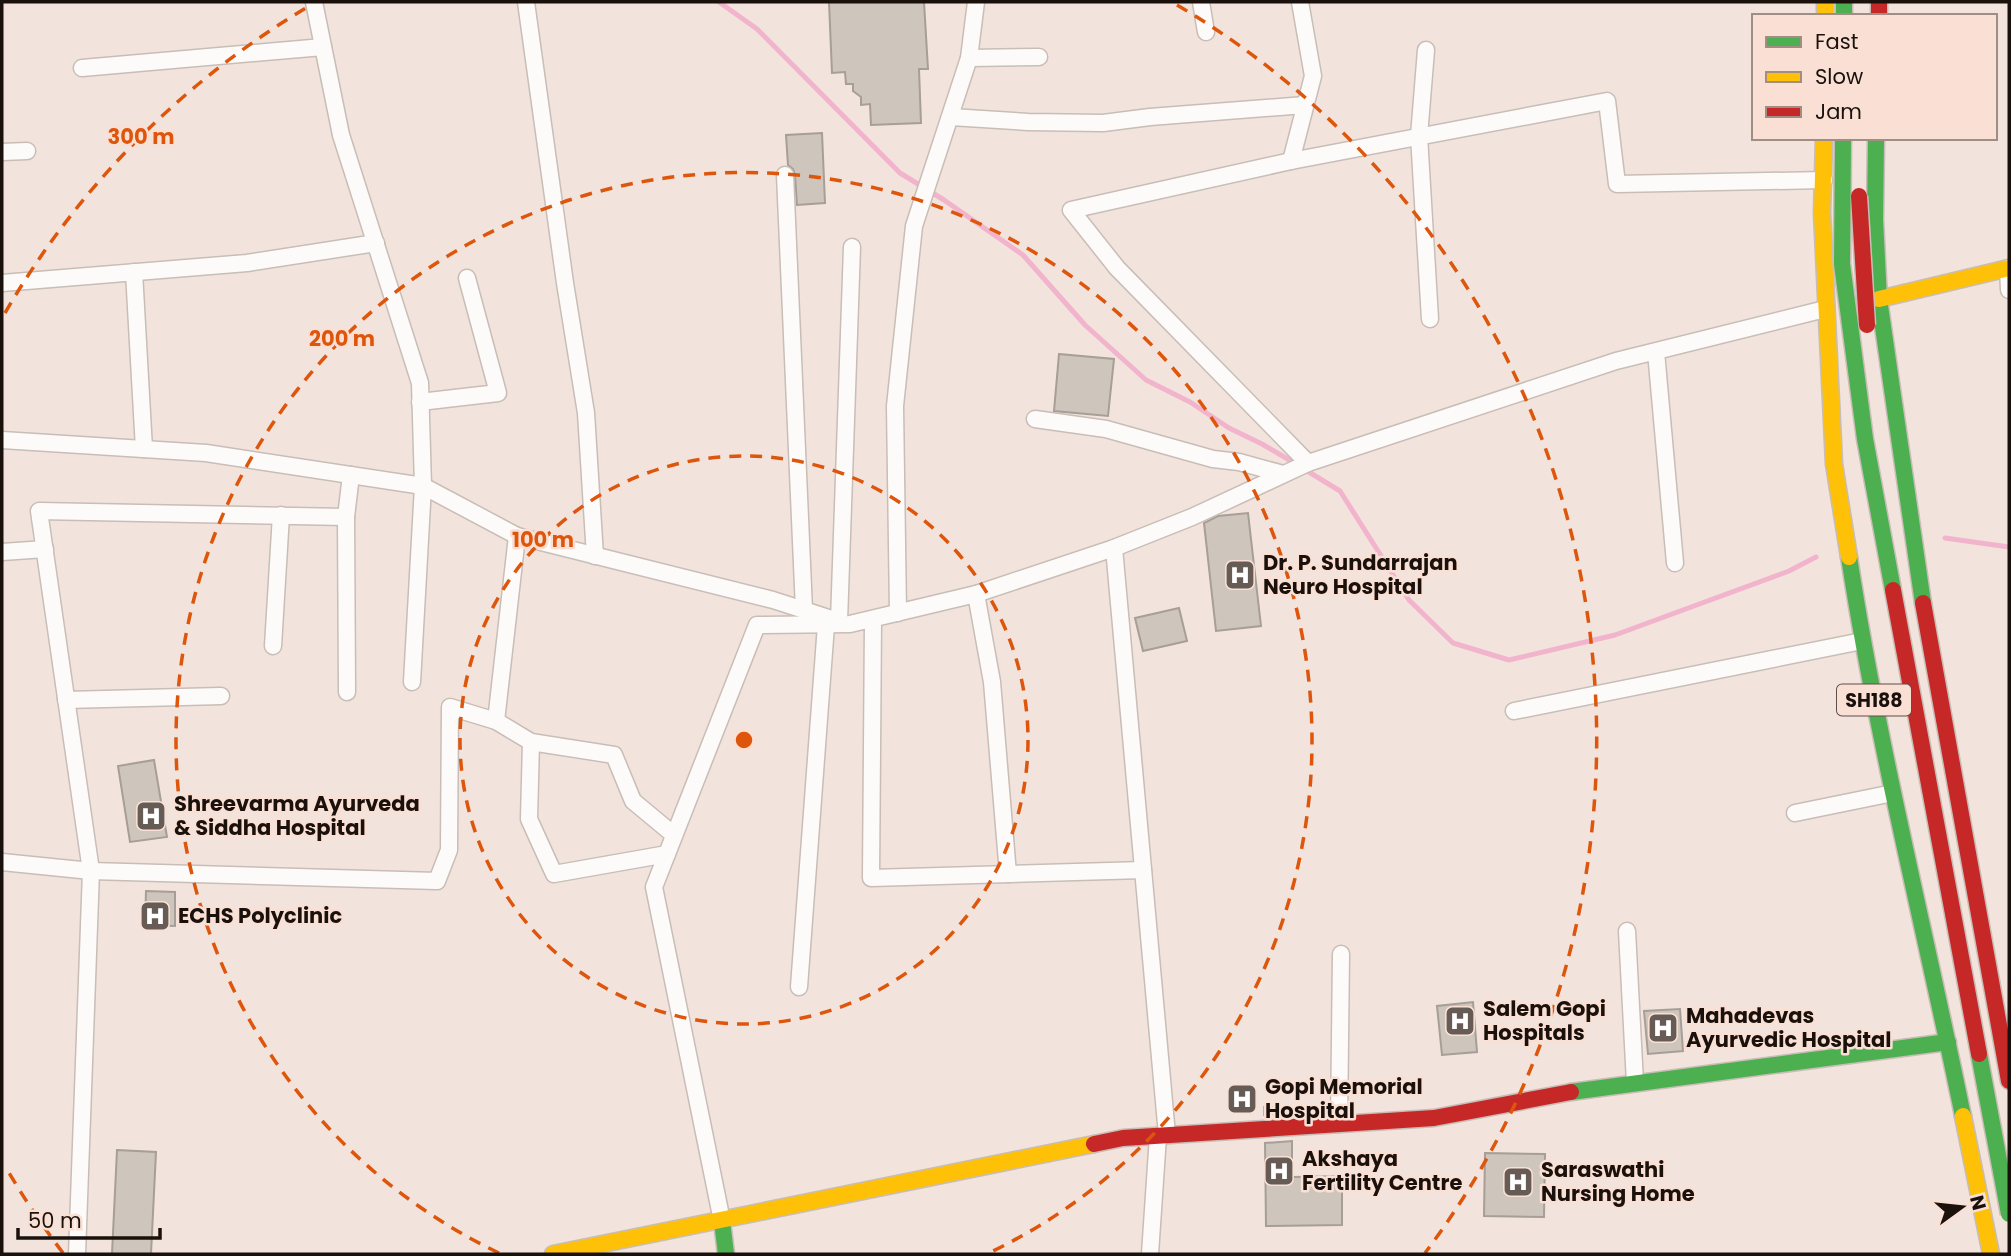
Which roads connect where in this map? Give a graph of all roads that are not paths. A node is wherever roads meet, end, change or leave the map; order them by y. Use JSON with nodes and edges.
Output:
{"nodes":[{"id":1,"x":314,"y":2,"type":"edge"},
{"id":2,"x":526,"y":2,"type":"edge"},
{"id":3,"x":976,"y":2,"type":"edge"},
{"id":4,"x":1201,"y":2,"type":"edge"},
{"id":5,"x":1300,"y":2,"type":"edge"},
{"id":6,"x":1206,"y":32,"type":"dead end"},
{"id":7,"x":323,"y":47,"type":"junction"},
{"id":8,"x":1426,"y":50,"type":"dead end"},
{"id":9,"x":1039,"y":57,"type":"dead end"},
{"id":10,"x":969,"y":58,"type":"junction"},
{"id":11,"x":82,"y":68,"type":"dead end"},
{"id":12,"x":1306,"y":105,"type":"junction"},
{"id":13,"x":951,"y":117,"type":"junction"},
{"id":14,"x":1419,"y":136,"type":"junction"},
{"id":15,"x":1824,"y":140,"type":"edge"},
{"id":16,"x":1843,"y":140,"type":"edge"},
{"id":17,"x":1859,"y":140,"type":"edge"},
{"id":18,"x":1876,"y":140,"type":"edge"},
{"id":19,"x":27,"y":151,"type":"dead end"},
{"id":20,"x":2,"y":152,"type":"edge"},
{"id":21,"x":1291,"y":161,"type":"junction"},
{"id":22,"x":785,"y":175,"type":"dead end"},
{"id":23,"x":1824,"y":180,"type":"junction"},
{"id":24,"x":376,"y":243,"type":"junction"},
{"id":25,"x":852,"y":247,"type":"dead end"},
{"id":26,"x":2008,"y":268,"type":"edge"},
{"id":27,"x":134,"y":272,"type":"junction"},
{"id":28,"x":467,"y":278,"type":"dead end"},
{"id":29,"x":2,"y":283,"type":"edge"},
{"id":30,"x":2009,"y":290,"type":"edge"},
{"id":31,"x":1879,"y":299,"type":"junction"},
{"id":32,"x":1825,"y":309,"type":"junction"},
{"id":33,"x":1430,"y":319,"type":"dead end"},
{"id":34,"x":1869,"y":344,"type":"dead end"},
{"id":35,"x":1656,"y":352,"type":"junction"},
{"id":36,"x":1874,"y":383,"type":"dead end"},
{"id":37,"x":420,"y":401,"type":"junction"},
{"id":38,"x":1035,"y":419,"type":"dead end"},
{"id":39,"x":2,"y":440,"type":"edge"},
{"id":40,"x":144,"y":449,"type":"junction"},
{"id":41,"x":1297,"y":468,"type":"junction"},
{"id":42,"x":351,"y":475,"type":"junction"},
{"id":43,"x":423,"y":486,"type":"junction"},
{"id":44,"x":281,"y":515,"type":"junction"},
{"id":45,"x":346,"y":517,"type":"junction"},
{"id":46,"x":517,"y":536,"type":"junction"},
{"id":47,"x":1115,"y":548,"type":"junction"},
{"id":48,"x":44,"y":549,"type":"junction"},
{"id":49,"x":2,"y":552,"type":"edge"},
{"id":50,"x":595,"y":556,"type":"junction"},
{"id":51,"x":1675,"y":563,"type":"dead end"},
{"id":52,"x":976,"y":594,"type":"junction"},
{"id":53,"x":804,"y":610,"type":"junction"},
{"id":54,"x":898,"y":613,"type":"junction"},
{"id":55,"x":873,"y":619,"type":"junction"},
{"id":56,"x":838,"y":623,"type":"junction"},
{"id":57,"x":1862,"y":640,"type":"junction"},
{"id":58,"x":273,"y":646,"type":"dead end"},
{"id":59,"x":412,"y":682,"type":"dead end"},
{"id":60,"x":347,"y":692,"type":"dead end"},
{"id":61,"x":221,"y":696,"type":"dead end"},
{"id":62,"x":66,"y":700,"type":"junction"},
{"id":63,"x":1514,"y":711,"type":"dead end"},
{"id":64,"x":496,"y":721,"type":"junction"},
{"id":65,"x":531,"y":742,"type":"junction"},
{"id":66,"x":1893,"y":793,"type":"junction"},
{"id":67,"x":1795,"y":813,"type":"dead end"},
{"id":68,"x":674,"y":835,"type":"junction"},
{"id":69,"x":667,"y":854,"type":"junction"},
{"id":70,"x":2,"y":862,"type":"edge"},
{"id":71,"x":1143,"y":870,"type":"junction"},
{"id":72,"x":91,"y":871,"type":"junction"},
{"id":73,"x":1008,"y":874,"type":"junction"},
{"id":74,"x":1627,"y":931,"type":"dead end"},
{"id":75,"x":1341,"y":954,"type":"dead end"},
{"id":76,"x":799,"y":987,"type":"dead end"},
{"id":77,"x":2004,"y":1029,"type":"edge"},
{"id":78,"x":1948,"y":1042,"type":"junction"},
{"id":79,"x":2009,"y":1081,"type":"edge"},
{"id":80,"x":1635,"y":1083,"type":"junction"},
{"id":81,"x":1339,"y":1124,"type":"junction"},
{"id":82,"x":1162,"y":1136,"type":"junction"},
{"id":83,"x":2009,"y":1136,"type":"edge"},
{"id":84,"x":2009,"y":1214,"type":"edge"},
{"id":85,"x":722,"y":1221,"type":"junction"},
{"id":86,"x":78,"y":1254,"type":"edge"},
{"id":87,"x":554,"y":1254,"type":"edge"},
{"id":88,"x":726,"y":1254,"type":"edge"},
{"id":89,"x":1150,"y":1254,"type":"edge"},
{"id":90,"x":1991,"y":1254,"type":"edge"}],
"edges":[{"from":1,"to":7,"type":"street"},
{"from":2,"to":50,"type":"street"},
{"from":3,"to":10,"type":"street"},
{"from":4,"to":6,"type":"street"},
{"from":5,"to":12,"type":"street"},
{"from":7,"to":11,"type":"street"},
{"from":7,"to":24,"type":"street"},
{"from":8,"to":14,"type":"street"},
{"from":9,"to":10,"type":"street"},
{"from":10,"to":13,"type":"street"},
{"from":12,"to":13,"type":"street"},
{"from":12,"to":21,"type":"street"},
{"from":13,"to":54,"type":"street"},
{"from":14,"to":21,"type":"street"},
{"from":14,"to":23,"type":"street"},
{"from":14,"to":33,"type":"street"},
{"from":15,"to":23,"type":"main road","number":"SH188"},
{"from":16,"to":84,"type":"main road","bridge":true},
{"from":17,"to":34,"type":"main road","bridge":true},
{"from":18,"to":31,"type":"main road","number":"SH188"},
{"from":19,"to":20,"type":"street"},
{"from":21,"to":41,"type":"street"},
{"from":22,"to":53,"type":"street"},
{"from":23,"to":32,"type":"main road","number":"SH188"},
{"from":24,"to":27,"type":"street"},
{"from":24,"to":37,"type":"street"},
{"from":25,"to":56,"type":"street"},
{"from":26,"to":30,"type":"street"},
{"from":26,"to":31,"type":"main road"},
{"from":27,"to":29,"type":"street"},
{"from":27,"to":40,"type":"street"},
{"from":28,"to":37,"type":"street"},
{"from":31,"to":32,"type":"main road"},
{"from":31,"to":77,"type":"main road","number":"SH188"},
{"from":32,"to":35,"type":"street"},
{"from":32,"to":57,"type":"main road","number":"SH188"},
{"from":35,"to":41,"type":"street"},
{"from":35,"to":51,"type":"street"},
{"from":36,"to":83,"type":"main road","number":"SH188"},
{"from":37,"to":43,"type":"street"},
{"from":38,"to":41,"type":"street"},
{"from":39,"to":40,"type":"street"},
{"from":40,"to":42,"type":"street"},
{"from":41,"to":47,"type":"street"},
{"from":42,"to":43,"type":"street"},
{"from":42,"to":45,"type":"street"},
{"from":43,"to":46,"type":"street"},
{"from":43,"to":59,"type":"street"},
{"from":44,"to":45,"type":"street"},
{"from":44,"to":48,"type":"street"},
{"from":44,"to":58,"type":"street"},
{"from":45,"to":60,"type":"street"},
{"from":46,"to":50,"type":"street"},
{"from":46,"to":64,"type":"street"},
{"from":47,"to":52,"type":"street"},
{"from":47,"to":71,"type":"street"},
{"from":48,"to":49,"type":"street"},
{"from":48,"to":62,"type":"street"},
{"from":50,"to":53,"type":"street"},
{"from":52,"to":54,"type":"street"},
{"from":52,"to":73,"type":"street"},
{"from":53,"to":56,"type":"street"},
{"from":54,"to":55,"type":"street"},
{"from":55,"to":56,"type":"street"},
{"from":55,"to":73,"type":"street"},
{"from":56,"to":68,"type":"street"},
{"from":56,"to":76,"type":"street"},
{"from":57,"to":63,"type":"street"},
{"from":57,"to":66,"type":"main road","number":"SH188"},
{"from":61,"to":62,"type":"street"},
{"from":62,"to":72,"type":"street"},
{"from":64,"to":65,"type":"street"},
{"from":64,"to":72,"type":"street"},
{"from":65,"to":68,"type":"street"},
{"from":65,"to":69,"type":"street"},
{"from":66,"to":67,"type":"street"},
{"from":66,"to":78,"type":"main road","number":"SH188"},
{"from":68,"to":69,"type":"street"},
{"from":69,"to":85,"type":"street"},
{"from":70,"to":72,"type":"street"},
{"from":71,"to":73,"type":"street"},
{"from":71,"to":82,"type":"street"},
{"from":72,"to":86,"type":"street"},
{"from":74,"to":80,"type":"street"},
{"from":75,"to":81,"type":"street"},
{"from":77,"to":78,"type":"street"},
{"from":77,"to":79,"type":"main road","number":"SH188"},
{"from":78,"to":80,"type":"main road"},
{"from":78,"to":90,"type":"main road","number":"SH188"},
{"from":80,"to":81,"type":"main road"},
{"from":81,"to":82,"type":"main road"},
{"from":82,"to":85,"type":"main road"},
{"from":82,"to":89,"type":"street"},
{"from":85,"to":87,"type":"main road"},
{"from":85,"to":88,"type":"main road"}]}
